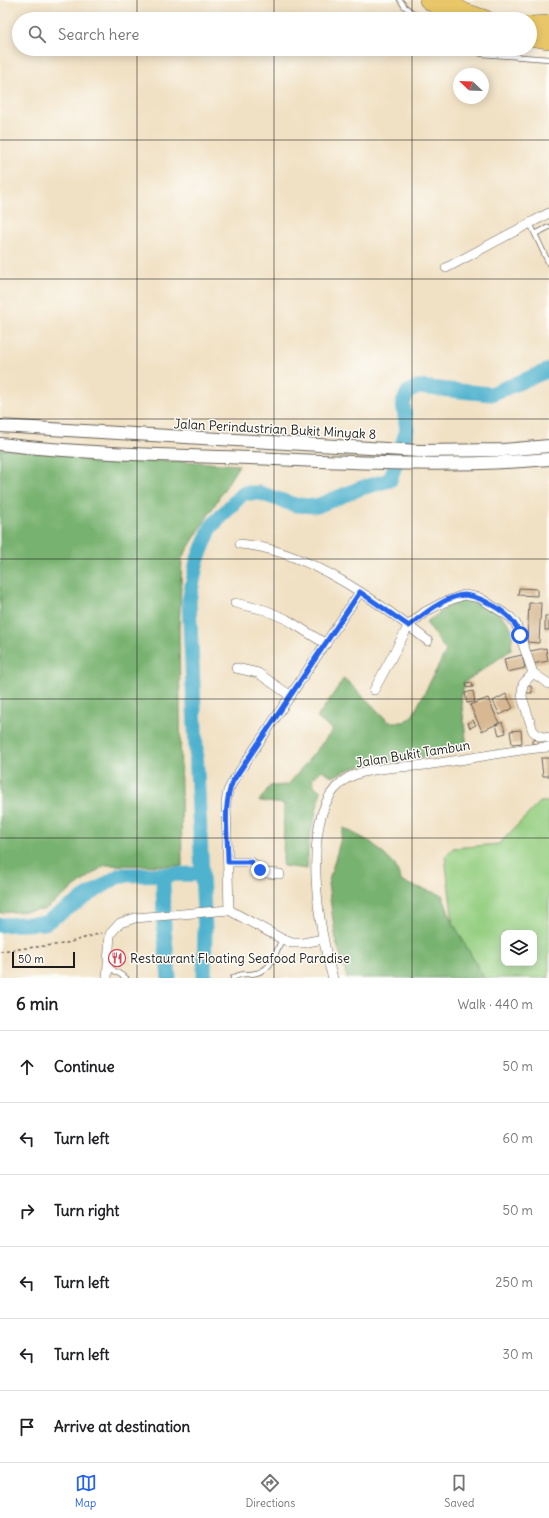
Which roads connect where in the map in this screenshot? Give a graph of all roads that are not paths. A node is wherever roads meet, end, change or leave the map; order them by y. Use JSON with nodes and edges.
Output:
{"nodes":[{"id":1,"x":400,"y":0,"type":"edge"},
{"id":2,"x":428,"y":0,"type":"edge"},
{"id":3,"x":444,"y":0,"type":"edge"},
{"id":4,"x":412,"y":12,"type":"edge"},
{"id":5,"x":444,"y":12,"type":"edge"},
{"id":6,"x":465,"y":12,"type":"edge"},
{"id":7,"x":537,"y":24,"type":"edge"},
{"id":8,"x":549,"y":24,"type":"edge"},
{"id":9,"x":537,"y":39,"type":"edge"},
{"id":10,"x":549,"y":40,"type":"edge"},
{"id":11,"x":509,"y":56,"type":"edge"},
{"id":12,"x":549,"y":59,"type":"edge"},
{"id":13,"x":549,"y":213,"type":"edge"},
{"id":14,"x":530,"y":223,"type":"junction"},
{"id":15,"x":549,"y":227,"type":"edge"},
{"id":16,"x":535,"y":234,"type":"junction"},
{"id":17,"x":549,"y":264,"type":"edge"},
{"id":18,"x":446,"y":268,"type":"dead end"},
{"id":19,"x":0,"y":426,"type":"edge"},
{"id":20,"x":79,"y":432,"type":"junction"},
{"id":21,"x":0,"y":444,"type":"edge"},
{"id":22,"x":549,"y":446,"type":"edge"},
{"id":23,"x":80,"y":452,"type":"junction"},
{"id":24,"x":549,"y":459,"type":"edge"},
{"id":25,"x":240,"y":544,"type":"dead end"},
{"id":26,"x":360,"y":592,"type":"junction"},
{"id":27,"x":235,"y":603,"type":"dead end"},
{"id":28,"x":409,"y":626,"type":"junction"},
{"id":29,"x":428,"y":640,"type":"dead end"},
{"id":30,"x":326,"y":644,"type":"junction"},
{"id":31,"x":236,"y":668,"type":"dead end"},
{"id":32,"x":533,"y":673,"type":"junction"},
{"id":33,"x":549,"y":684,"type":"edge"},
{"id":34,"x":374,"y":690,"type":"dead end"},
{"id":35,"x":291,"y":696,"type":"junction"},
{"id":36,"x":549,"y":738,"type":"edge"},
{"id":37,"x":549,"y":747,"type":"edge"},
{"id":38,"x":228,"y":862,"type":"junction"},
{"id":39,"x":280,"y":874,"type":"dead end"},
{"id":40,"x":229,"y":910,"type":"junction"},
{"id":41,"x":282,"y":939,"type":"junction"},
{"id":42,"x":323,"y":939,"type":"junction"},
{"id":43,"x":107,"y":966,"type":"junction"},
{"id":44,"x":107,"y":978,"type":"edge"},
{"id":45,"x":126,"y":978,"type":"edge"},
{"id":46,"x":233,"y":978,"type":"edge"},
{"id":47,"x":333,"y":978,"type":"edge"}],
"edges":[{"from":1,"to":4,"type":"lane"},
{"from":2,"to":5,"type":"highway"},
{"from":3,"to":6,"type":"highway"},
{"from":7,"to":8,"type":"highway"},
{"from":9,"to":10,"type":"highway"},
{"from":11,"to":12,"type":"lane"},
{"from":13,"to":14,"type":"street"},
{"from":14,"to":16,"type":"lane"},
{"from":14,"to":18,"type":"street"},
{"from":15,"to":16,"type":"lane"},
{"from":16,"to":17,"type":"lane"},
{"from":19,"to":20,"type":"street","name":"Jalan Perindustrian Bukit Minyak 8"},
{"from":20,"to":22,"type":"street","name":"Jalan Perindustrian Bukit Minyak 8"},
{"from":20,"to":23,"type":"street"},
{"from":21,"to":23,"type":"street"},
{"from":23,"to":24,"type":"street"},
{"from":25,"to":26,"type":"street"},
{"from":26,"to":28,"type":"street"},
{"from":26,"to":30,"type":"street"},
{"from":27,"to":30,"type":"street"},
{"from":28,"to":29,"type":"street"},
{"from":28,"to":32,"type":"street"},
{"from":28,"to":34,"type":"street"},
{"from":30,"to":35,"type":"street"},
{"from":31,"to":35,"type":"street"},
{"from":32,"to":33,"type":"street"},
{"from":32,"to":36,"type":"street"},
{"from":35,"to":38,"type":"street"},
{"from":37,"to":42,"type":"street","name":"Jalan Bukit Tambun"},
{"from":38,"to":39,"type":"street"},
{"from":38,"to":40,"type":"street"},
{"from":40,"to":41,"type":"street"},
{"from":40,"to":43,"type":"street"},
{"from":41,"to":42,"type":"street"},
{"from":41,"to":46,"type":"lane"},
{"from":42,"to":47,"type":"street","name":"Jalan Bukit Tambun"},
{"from":43,"to":44,"type":"street"},
{"from":43,"to":45,"type":"lane"}]}
